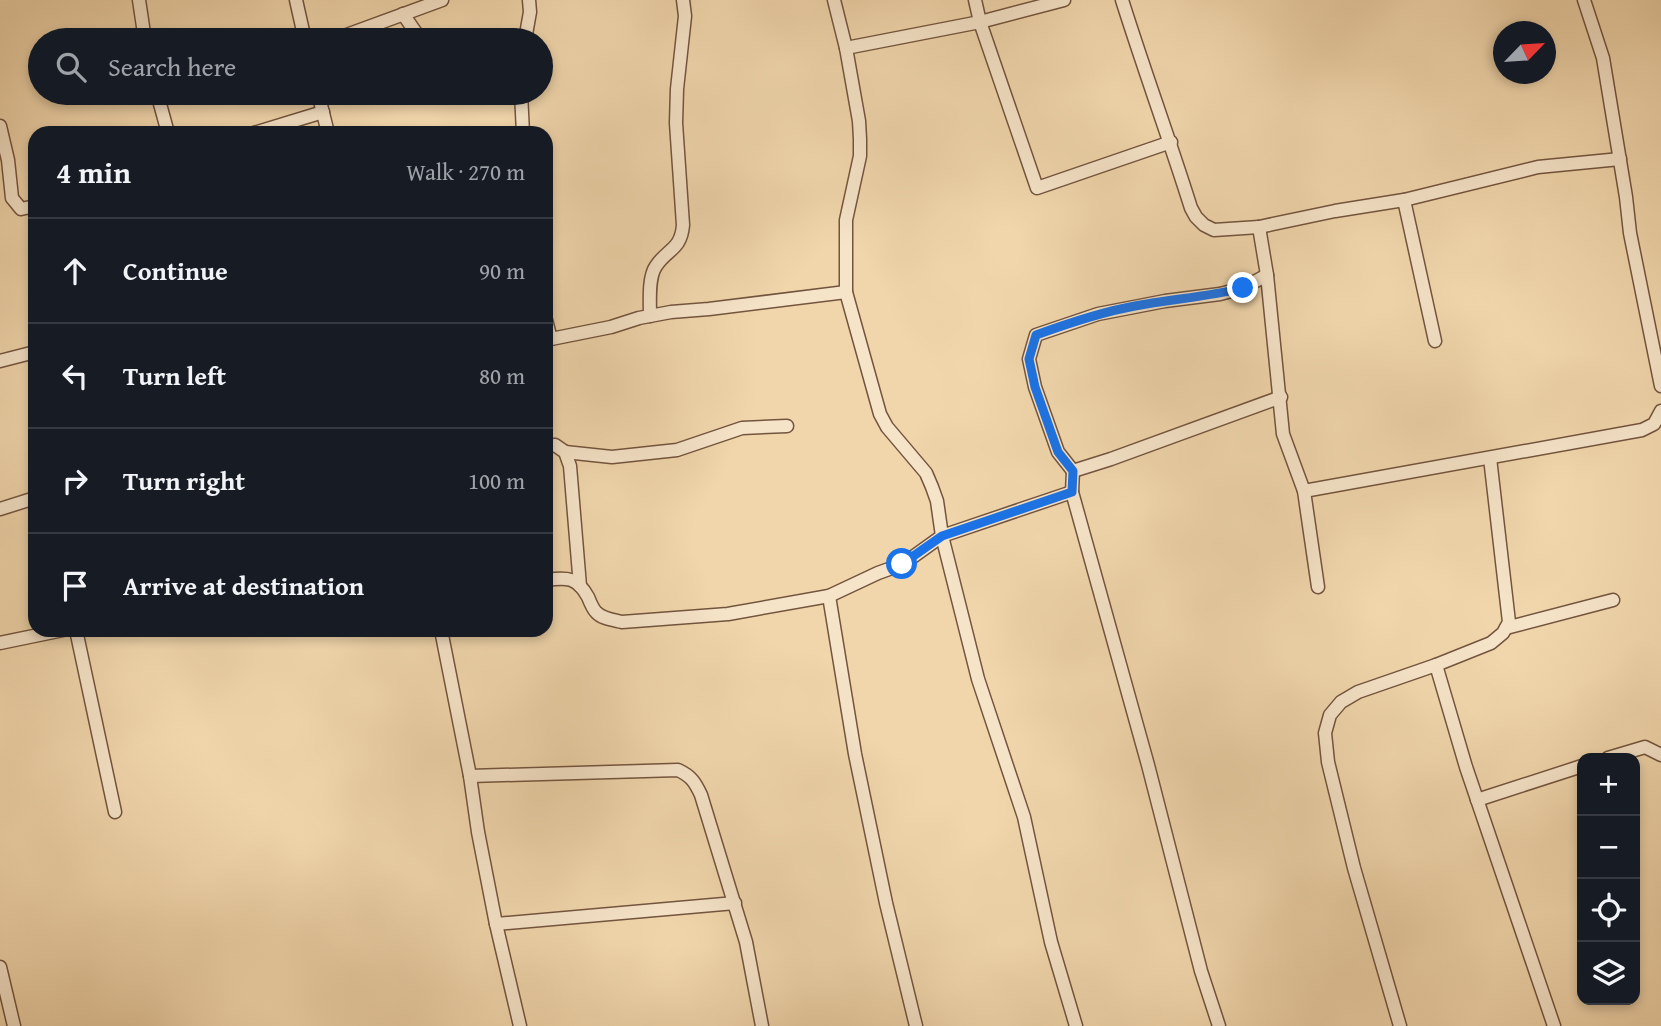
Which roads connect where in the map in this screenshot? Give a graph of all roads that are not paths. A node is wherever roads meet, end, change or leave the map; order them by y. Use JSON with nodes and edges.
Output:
{"nodes":[{"id":1,"x":139,"y":0,"type":"edge"},
{"id":2,"x":296,"y":0,"type":"edge"},
{"id":3,"x":442,"y":0,"type":"edge"},
{"id":4,"x":528,"y":0,"type":"edge"},
{"id":5,"x":683,"y":0,"type":"edge"},
{"id":6,"x":834,"y":0,"type":"edge"},
{"id":7,"x":975,"y":0,"type":"edge"},
{"id":8,"x":1064,"y":0,"type":"edge"},
{"id":9,"x":1122,"y":0,"type":"edge"},
{"id":10,"x":1584,"y":0,"type":"edge"},
{"id":11,"x":403,"y":14,"type":"junction"},
{"id":12,"x":980,"y":22,"type":"junction"},
{"id":13,"x":143,"y":28,"type":"edge"},
{"id":14,"x":302,"y":28,"type":"edge"},
{"id":15,"x":365,"y":28,"type":"edge"},
{"id":16,"x":413,"y":28,"type":"edge"},
{"id":17,"x":528,"y":28,"type":"edge"},
{"id":18,"x":846,"y":48,"type":"junction"},
{"id":19,"x":161,"y":105,"type":"edge"},
{"id":20,"x":321,"y":105,"type":"edge"},
{"id":21,"x":522,"y":105,"type":"edge"},
{"id":22,"x":323,"y":111,"type":"junction"},
{"id":23,"x":0,"y":126,"type":"edge"},
{"id":24,"x":167,"y":126,"type":"edge"},
{"id":25,"x":276,"y":126,"type":"edge"},
{"id":26,"x":326,"y":126,"type":"edge"},
{"id":27,"x":523,"y":126,"type":"edge"},
{"id":28,"x":1171,"y":142,"type":"junction"},
{"id":29,"x":1620,"y":159,"type":"junction"},
{"id":30,"x":1404,"y":200,"type":"junction"},
{"id":31,"x":28,"y":208,"type":"edge"},
{"id":32,"x":1259,"y":226,"type":"junction"},
{"id":33,"x":1267,"y":275,"type":"junction"},
{"id":34,"x":846,"y":292,"type":"junction"},
{"id":35,"x":650,"y":316,"type":"junction"},
{"id":36,"x":553,"y":339,"type":"edge"},
{"id":37,"x":1435,"y":341,"type":"dead end"},
{"id":38,"x":28,"y":354,"type":"edge"},
{"id":39,"x":0,"y":362,"type":"edge"},
{"id":40,"x":1661,"y":386,"type":"edge"},
{"id":41,"x":1281,"y":397,"type":"junction"},
{"id":42,"x":1661,"y":411,"type":"edge"},
{"id":43,"x":788,"y":426,"type":"dead end"},
{"id":44,"x":553,"y":445,"type":"edge"},
{"id":45,"x":565,"y":452,"type":"junction"},
{"id":46,"x":1490,"y":458,"type":"junction"},
{"id":47,"x":1073,"y":471,"type":"junction"},
{"id":48,"x":1304,"y":491,"type":"junction"},
{"id":49,"x":1072,"y":492,"type":"junction"},
{"id":50,"x":28,"y":500,"type":"edge"},
{"id":51,"x":0,"y":509,"type":"edge"},
{"id":52,"x":942,"y":536,"type":"junction"},
{"id":53,"x":553,"y":579,"type":"edge"},
{"id":54,"x":580,"y":586,"type":"junction"},
{"id":55,"x":1318,"y":587,"type":"dead end"},
{"id":56,"x":829,"y":596,"type":"junction"},
{"id":57,"x":1613,"y":600,"type":"dead end"},
{"id":58,"x":1506,"y":628,"type":"junction"},
{"id":59,"x":29,"y":637,"type":"edge"},
{"id":60,"x":77,"y":637,"type":"edge"},
{"id":61,"x":442,"y":637,"type":"edge"},
{"id":62,"x":0,"y":643,"type":"edge"},
{"id":63,"x":1436,"y":666,"type":"junction"},
{"id":64,"x":1625,"y":753,"type":"edge"},
{"id":65,"x":1661,"y":755,"type":"edge"},
{"id":66,"x":1577,"y":768,"type":"edge"},
{"id":67,"x":470,"y":776,"type":"junction"},
{"id":68,"x":1478,"y":800,"type":"junction"},
{"id":69,"x":114,"y":812,"type":"dead end"},
{"id":70,"x":735,"y":904,"type":"junction"},
{"id":71,"x":496,"y":924,"type":"junction"},
{"id":72,"x":0,"y":967,"type":"edge"},
{"id":73,"x":5,"y":1010,"type":"edge"},
{"id":74,"x":14,"y":1026,"type":"edge"},
{"id":75,"x":520,"y":1026,"type":"edge"},
{"id":76,"x":762,"y":1026,"type":"edge"},
{"id":77,"x":916,"y":1026,"type":"edge"},
{"id":78,"x":1076,"y":1026,"type":"edge"},
{"id":79,"x":1219,"y":1026,"type":"edge"},
{"id":80,"x":1400,"y":1026,"type":"edge"},
{"id":81,"x":1554,"y":1026,"type":"edge"}],
"edges":[{"from":1,"to":13,"type":"street"},
{"from":2,"to":14,"type":"street"},
{"from":3,"to":11,"type":"street"},
{"from":4,"to":17,"type":"street"},
{"from":5,"to":35,"type":"street"},
{"from":6,"to":18,"type":"street"},
{"from":7,"to":12,"type":"street"},
{"from":8,"to":12,"type":"street"},
{"from":9,"to":28,"type":"street"},
{"from":10,"to":29,"type":"street"},
{"from":11,"to":15,"type":"street"},
{"from":11,"to":16,"type":"street"},
{"from":12,"to":18,"type":"street"},
{"from":12,"to":28,"type":"street"},
{"from":18,"to":34,"type":"street"},
{"from":19,"to":24,"type":"street"},
{"from":20,"to":22,"type":"street"},
{"from":21,"to":27,"type":"street"},
{"from":22,"to":25,"type":"street"},
{"from":22,"to":26,"type":"street"},
{"from":23,"to":31,"type":"street"},
{"from":28,"to":32,"type":"street"},
{"from":29,"to":30,"type":"street"},
{"from":29,"to":40,"type":"street"},
{"from":30,"to":32,"type":"street"},
{"from":30,"to":37,"type":"street"},
{"from":32,"to":33,"type":"street"},
{"from":33,"to":41,"type":"street"},
{"from":33,"to":47,"type":"street"},
{"from":34,"to":35,"type":"street"},
{"from":34,"to":52,"type":"street"},
{"from":35,"to":36,"type":"street"},
{"from":38,"to":39,"type":"street"},
{"from":41,"to":47,"type":"street"},
{"from":41,"to":48,"type":"street"},
{"from":42,"to":46,"type":"street"},
{"from":43,"to":45,"type":"street"},
{"from":44,"to":45,"type":"street"},
{"from":45,"to":54,"type":"street"},
{"from":46,"to":48,"type":"street"},
{"from":46,"to":58,"type":"street"},
{"from":47,"to":49,"type":"street"},
{"from":48,"to":55,"type":"street"},
{"from":49,"to":52,"type":"street"},
{"from":49,"to":79,"type":"street"},
{"from":50,"to":51,"type":"street"},
{"from":52,"to":56,"type":"street"},
{"from":52,"to":78,"type":"street"},
{"from":53,"to":54,"type":"street"},
{"from":54,"to":56,"type":"street"},
{"from":56,"to":77,"type":"street"},
{"from":57,"to":58,"type":"street"},
{"from":58,"to":63,"type":"street"},
{"from":59,"to":62,"type":"street"},
{"from":60,"to":69,"type":"street"},
{"from":61,"to":67,"type":"street"},
{"from":63,"to":68,"type":"street"},
{"from":63,"to":80,"type":"street"},
{"from":64,"to":65,"type":"street"},
{"from":66,"to":68,"type":"street"},
{"from":67,"to":70,"type":"street"},
{"from":67,"to":71,"type":"street"},
{"from":68,"to":81,"type":"street"},
{"from":70,"to":71,"type":"street"},
{"from":70,"to":76,"type":"street"},
{"from":71,"to":75,"type":"street"},
{"from":72,"to":73,"type":"street"},
{"from":73,"to":74,"type":"street"}]}
